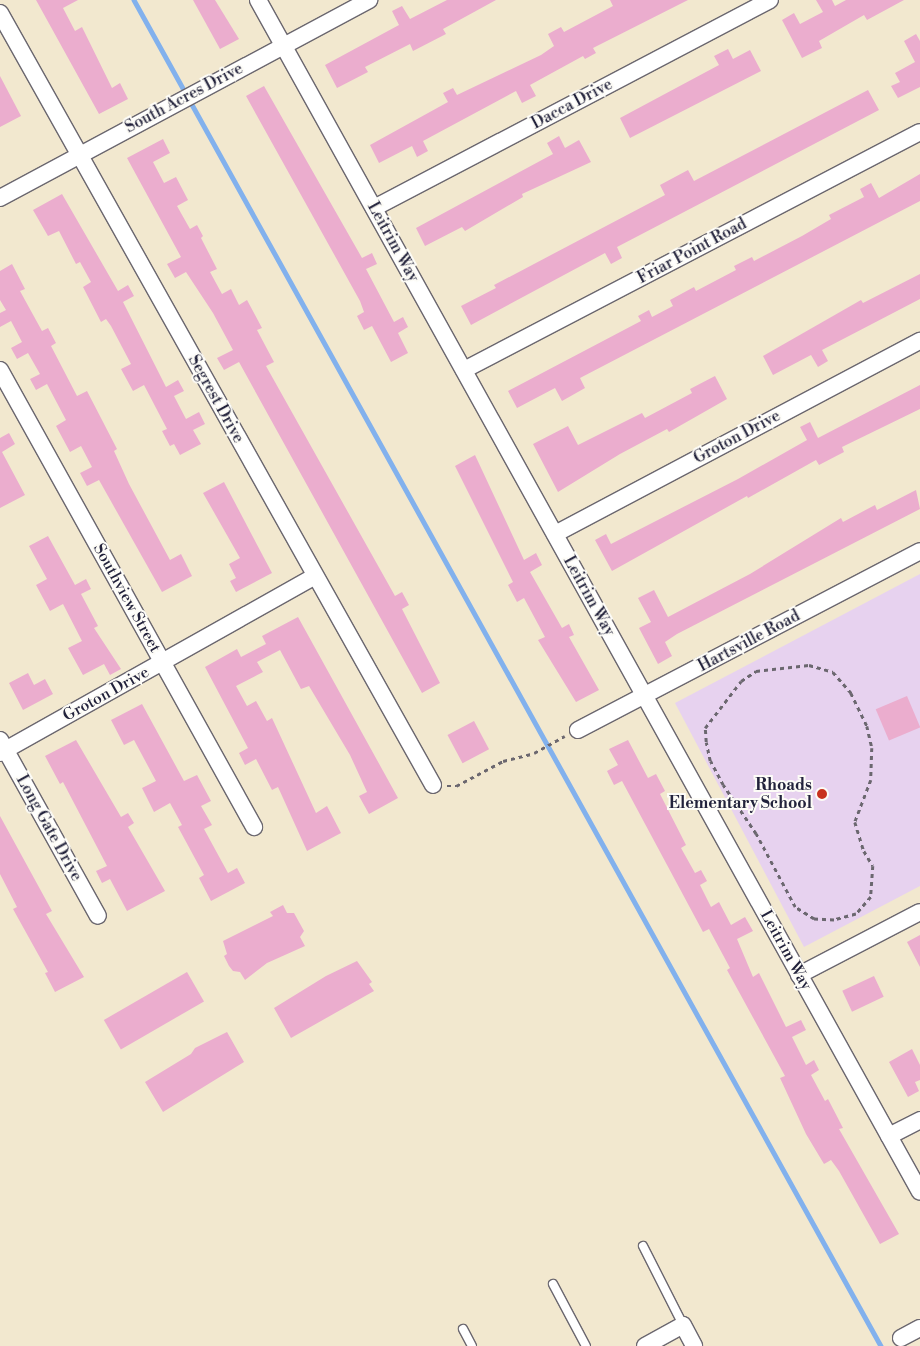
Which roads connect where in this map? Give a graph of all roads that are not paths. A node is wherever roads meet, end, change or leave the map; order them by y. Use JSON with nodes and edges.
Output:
{"nodes":[{"id":1,"x":258,"y":0,"type":"edge"},
{"id":2,"x":369,"y":0,"type":"edge"},
{"id":3,"x":770,"y":0,"type":"edge"},
{"id":4,"x":0,"y":13,"type":"edge"},
{"id":5,"x":283,"y":45,"type":"junction"},
{"id":6,"x":920,"y":132,"type":"edge"},
{"id":7,"x":79,"y":154,"type":"junction"},
{"id":8,"x":0,"y":198,"type":"edge"},
{"id":9,"x":374,"y":208,"type":"junction"},
{"id":10,"x":920,"y":341,"type":"edge"},
{"id":11,"x":0,"y":370,"type":"edge"},
{"id":12,"x":464,"y":370,"type":"junction"},
{"id":13,"x":554,"y":534,"type":"junction"},
{"id":14,"x":920,"y":551,"type":"edge"},
{"id":15,"x":315,"y":576,"type":"junction"},
{"id":16,"x":163,"y":662,"type":"junction"},
{"id":17,"x":644,"y":696,"type":"junction"},
{"id":18,"x":578,"y":730,"type":"dead end"},
{"id":19,"x":2,"y":748,"type":"edge"},
{"id":20,"x":432,"y":785,"type":"road end"},
{"id":21,"x":254,"y":827,"type":"dead end"},
{"id":22,"x":920,"y":912,"type":"edge"},
{"id":23,"x":98,"y":916,"type":"dead end"},
{"id":24,"x":799,"y":975,"type":"junction"},
{"id":25,"x":920,"y":1120,"type":"edge"},
{"id":26,"x":889,"y":1136,"type":"junction"},
{"id":27,"x":920,"y":1192,"type":"edge"},
{"id":28,"x":643,"y":1246,"type":"dead end"},
{"id":29,"x":553,"y":1284,"type":"dead end"},
{"id":30,"x":683,"y":1325,"type":"junction"},
{"id":31,"x":920,"y":1328,"type":"edge"},
{"id":32,"x":463,"y":1330,"type":"dead end"},
{"id":33,"x":901,"y":1338,"type":"dead end"},
{"id":34,"x":472,"y":1346,"type":"edge"},
{"id":35,"x":586,"y":1346,"type":"edge"},
{"id":36,"x":645,"y":1346,"type":"edge"},
{"id":37,"x":694,"y":1346,"type":"edge"}],
"edges":[{"from":1,"to":5,"type":"street","name":"Leitrim Way"},
{"from":2,"to":5,"type":"street","name":"South Acres Drive"},
{"from":3,"to":9,"type":"street","name":"Dacca Drive"},
{"from":4,"to":7,"type":"street","name":"Segrest Drive"},
{"from":5,"to":7,"type":"street","name":"South Acres Drive"},
{"from":5,"to":9,"type":"street","name":"Leitrim Way"},
{"from":6,"to":12,"type":"street","name":"Friar Point Road"},
{"from":7,"to":8,"type":"street","name":"South Acres Drive"},
{"from":7,"to":15,"type":"street","name":"Segrest Drive"},
{"from":9,"to":12,"type":"street","name":"Leitrim Way"},
{"from":10,"to":13,"type":"street","name":"Groton Drive"},
{"from":11,"to":16,"type":"street","name":"Southview Street"},
{"from":12,"to":13,"type":"street","name":"Leitrim Way"},
{"from":13,"to":17,"type":"street","name":"Leitrim Way"},
{"from":14,"to":17,"type":"street","name":"Hartsville Road"},
{"from":15,"to":16,"type":"street","name":"Groton Drive"},
{"from":15,"to":20,"type":"street","name":"Segrest Drive"},
{"from":16,"to":19,"type":"street","name":"Groton Drive"},
{"from":16,"to":21,"type":"street","name":"Southview Street"},
{"from":17,"to":18,"type":"street","name":"Hartsville Road"},
{"from":17,"to":24,"type":"street","name":"Leitrim Way"},
{"from":19,"to":23,"type":"street","name":"Long Gate Drive"},
{"from":22,"to":24,"type":"street"},
{"from":24,"to":26,"type":"street","name":"Leitrim Way"},
{"from":25,"to":26,"type":"street"},
{"from":26,"to":27,"type":"street","name":"Leitrim Way"},
{"from":28,"to":30,"type":"lane"},
{"from":29,"to":35,"type":"lane"},
{"from":30,"to":36,"type":"street"},
{"from":30,"to":37,"type":"street"},
{"from":31,"to":33,"type":"street"},
{"from":32,"to":34,"type":"lane"}]}
